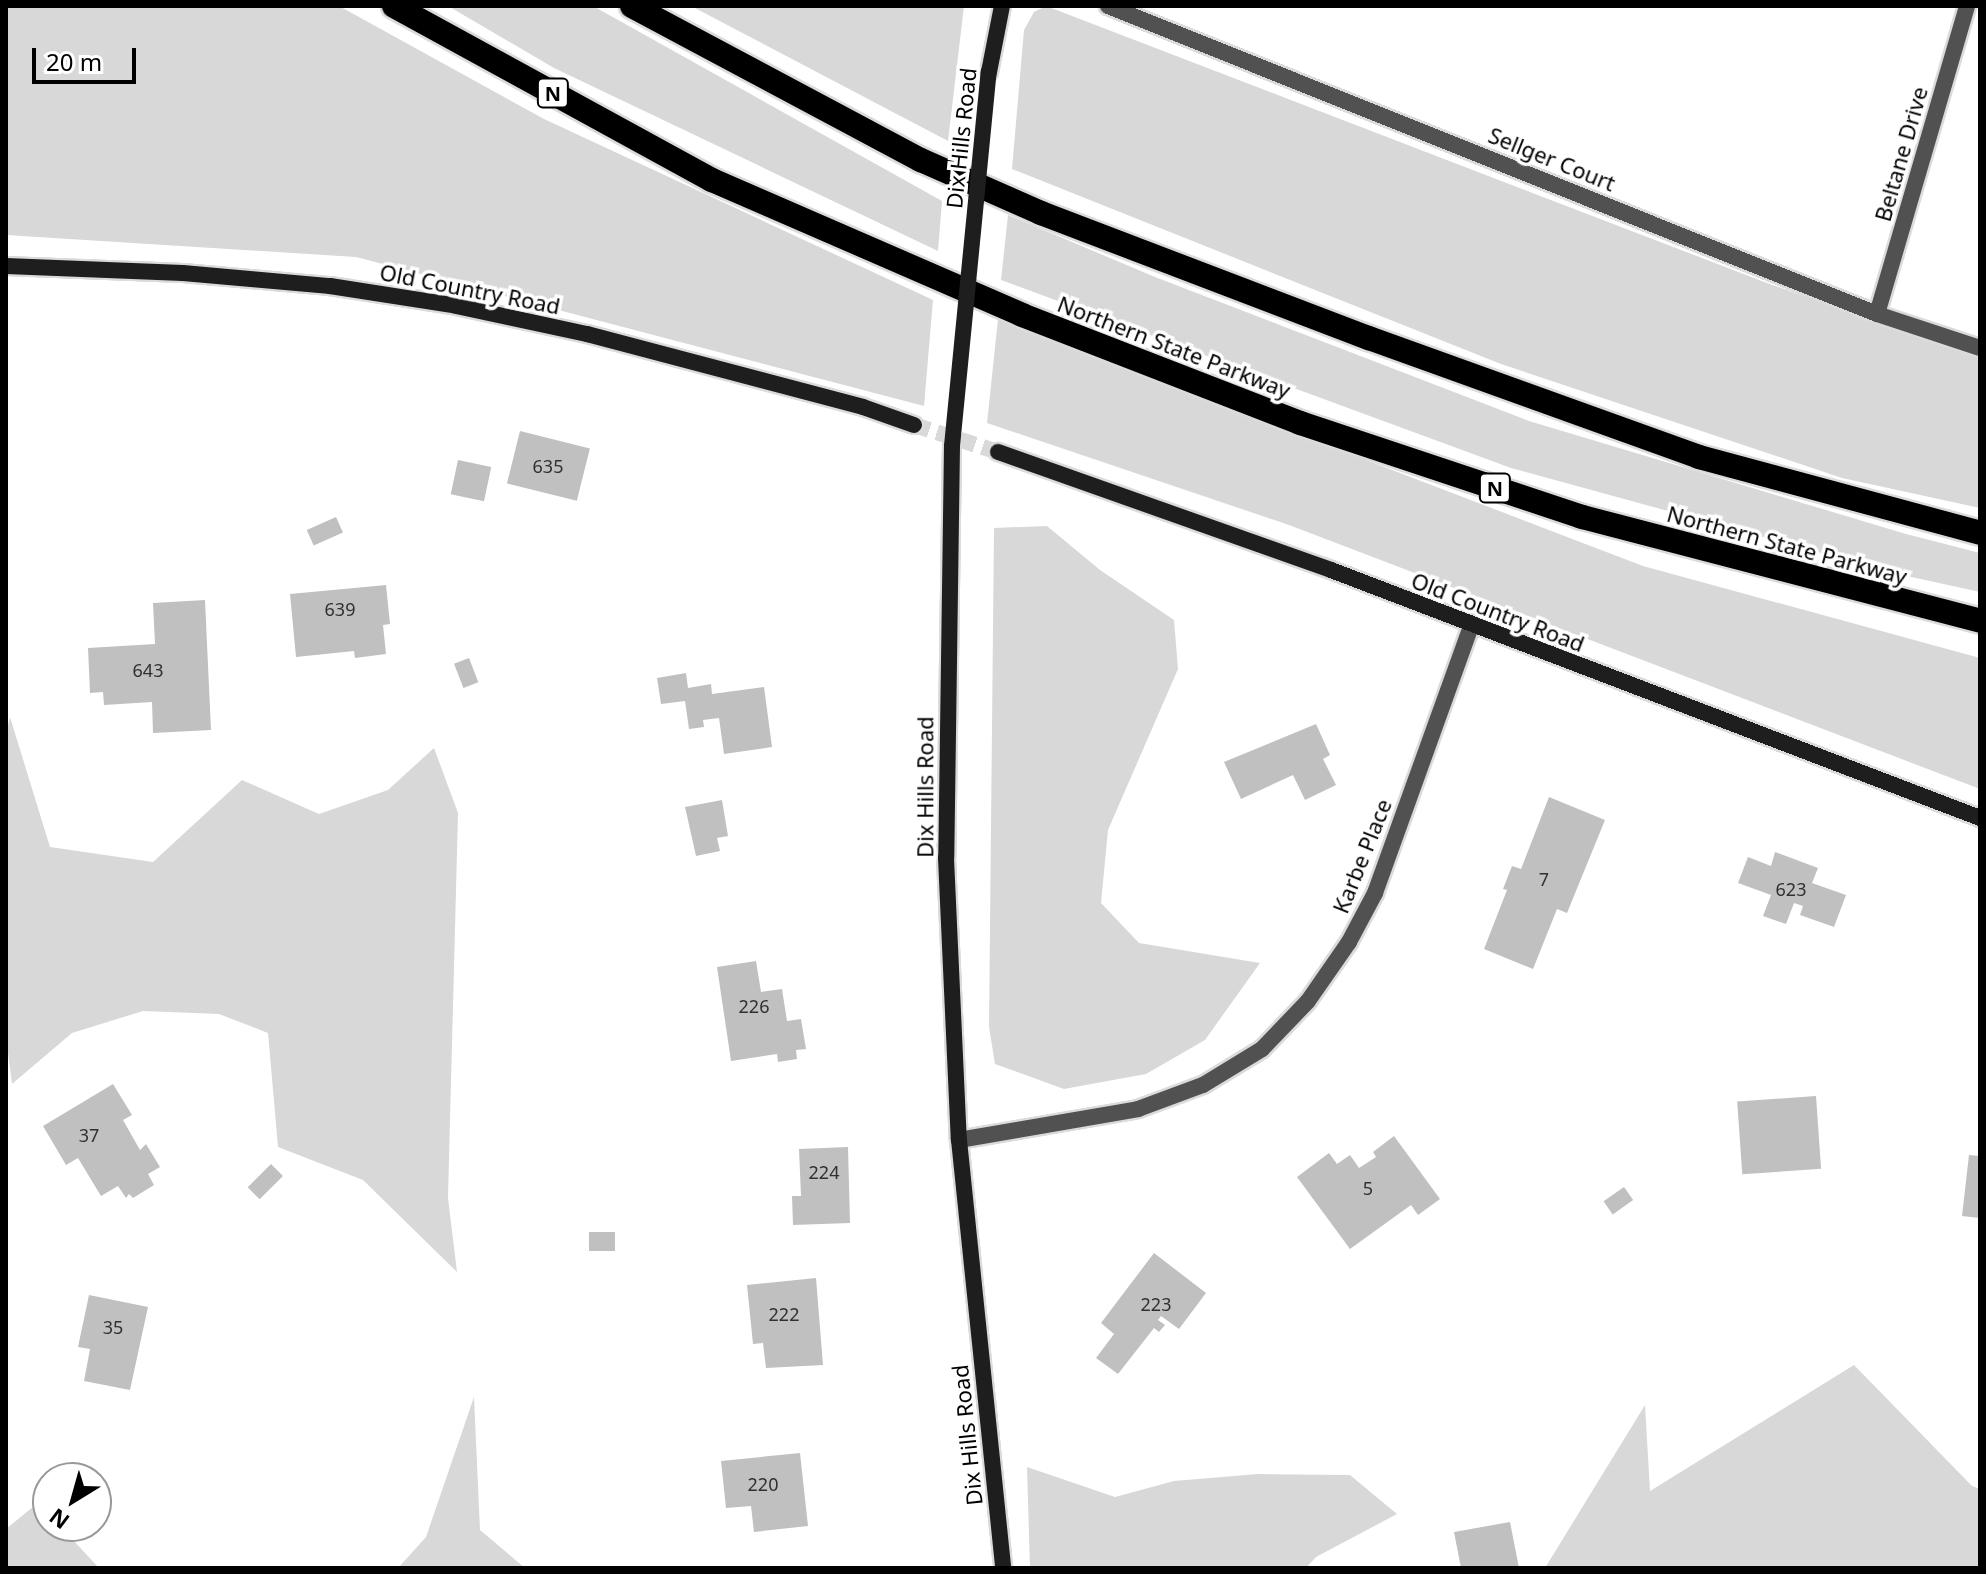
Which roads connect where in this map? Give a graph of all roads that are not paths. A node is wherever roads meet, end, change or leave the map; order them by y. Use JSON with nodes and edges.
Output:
{"nodes":[{"id":1,"x":394,"y":6,"type":"edge"},
{"id":2,"x":632,"y":6,"type":"edge"},
{"id":3,"x":1002,"y":6,"type":"edge"},
{"id":4,"x":1108,"y":6,"type":"edge"},
{"id":5,"x":1967,"y":6,"type":"edge"},
{"id":6,"x":6,"y":266,"type":"edge"},
{"id":7,"x":1877,"y":314,"type":"junction"},
{"id":8,"x":1980,"y":348,"type":"edge"},
{"id":9,"x":914,"y":425,"type":"tunnel mouth"},
{"id":10,"x":998,"y":452,"type":"tunnel mouth"},
{"id":11,"x":1980,"y":533,"type":"edge"},
{"id":12,"x":1980,"y":621,"type":"edge"},
{"id":13,"x":1471,"y":626,"type":"junction"},
{"id":14,"x":1980,"y":818,"type":"edge"},
{"id":15,"x":959,"y":1140,"type":"junction"},
{"id":16,"x":1003,"y":1568,"type":"edge"}],
"edges":[{"from":1,"to":12,"type":"highway","name":"Northern State Parkway","number":"N"},
{"from":2,"to":11,"type":"highway"},
{"from":3,"to":15,"type":"main road","name":"Dix Hills Road","bridge":true},
{"from":4,"to":7,"type":"street","name":"Sellger Court"},
{"from":5,"to":7,"type":"street","name":"Beltane Drive"},
{"from":6,"to":9,"type":"main road","name":"Old Country Road"},
{"from":7,"to":8,"type":"street","name":"Sellger Court"},
{"from":10,"to":13,"type":"main road","name":"Old Country Road"},
{"from":13,"to":14,"type":"main road","name":"Old Country Road"},
{"from":13,"to":15,"type":"street","name":"Karbe Place"},
{"from":15,"to":16,"type":"main road","name":"Dix Hills Road"}]}
